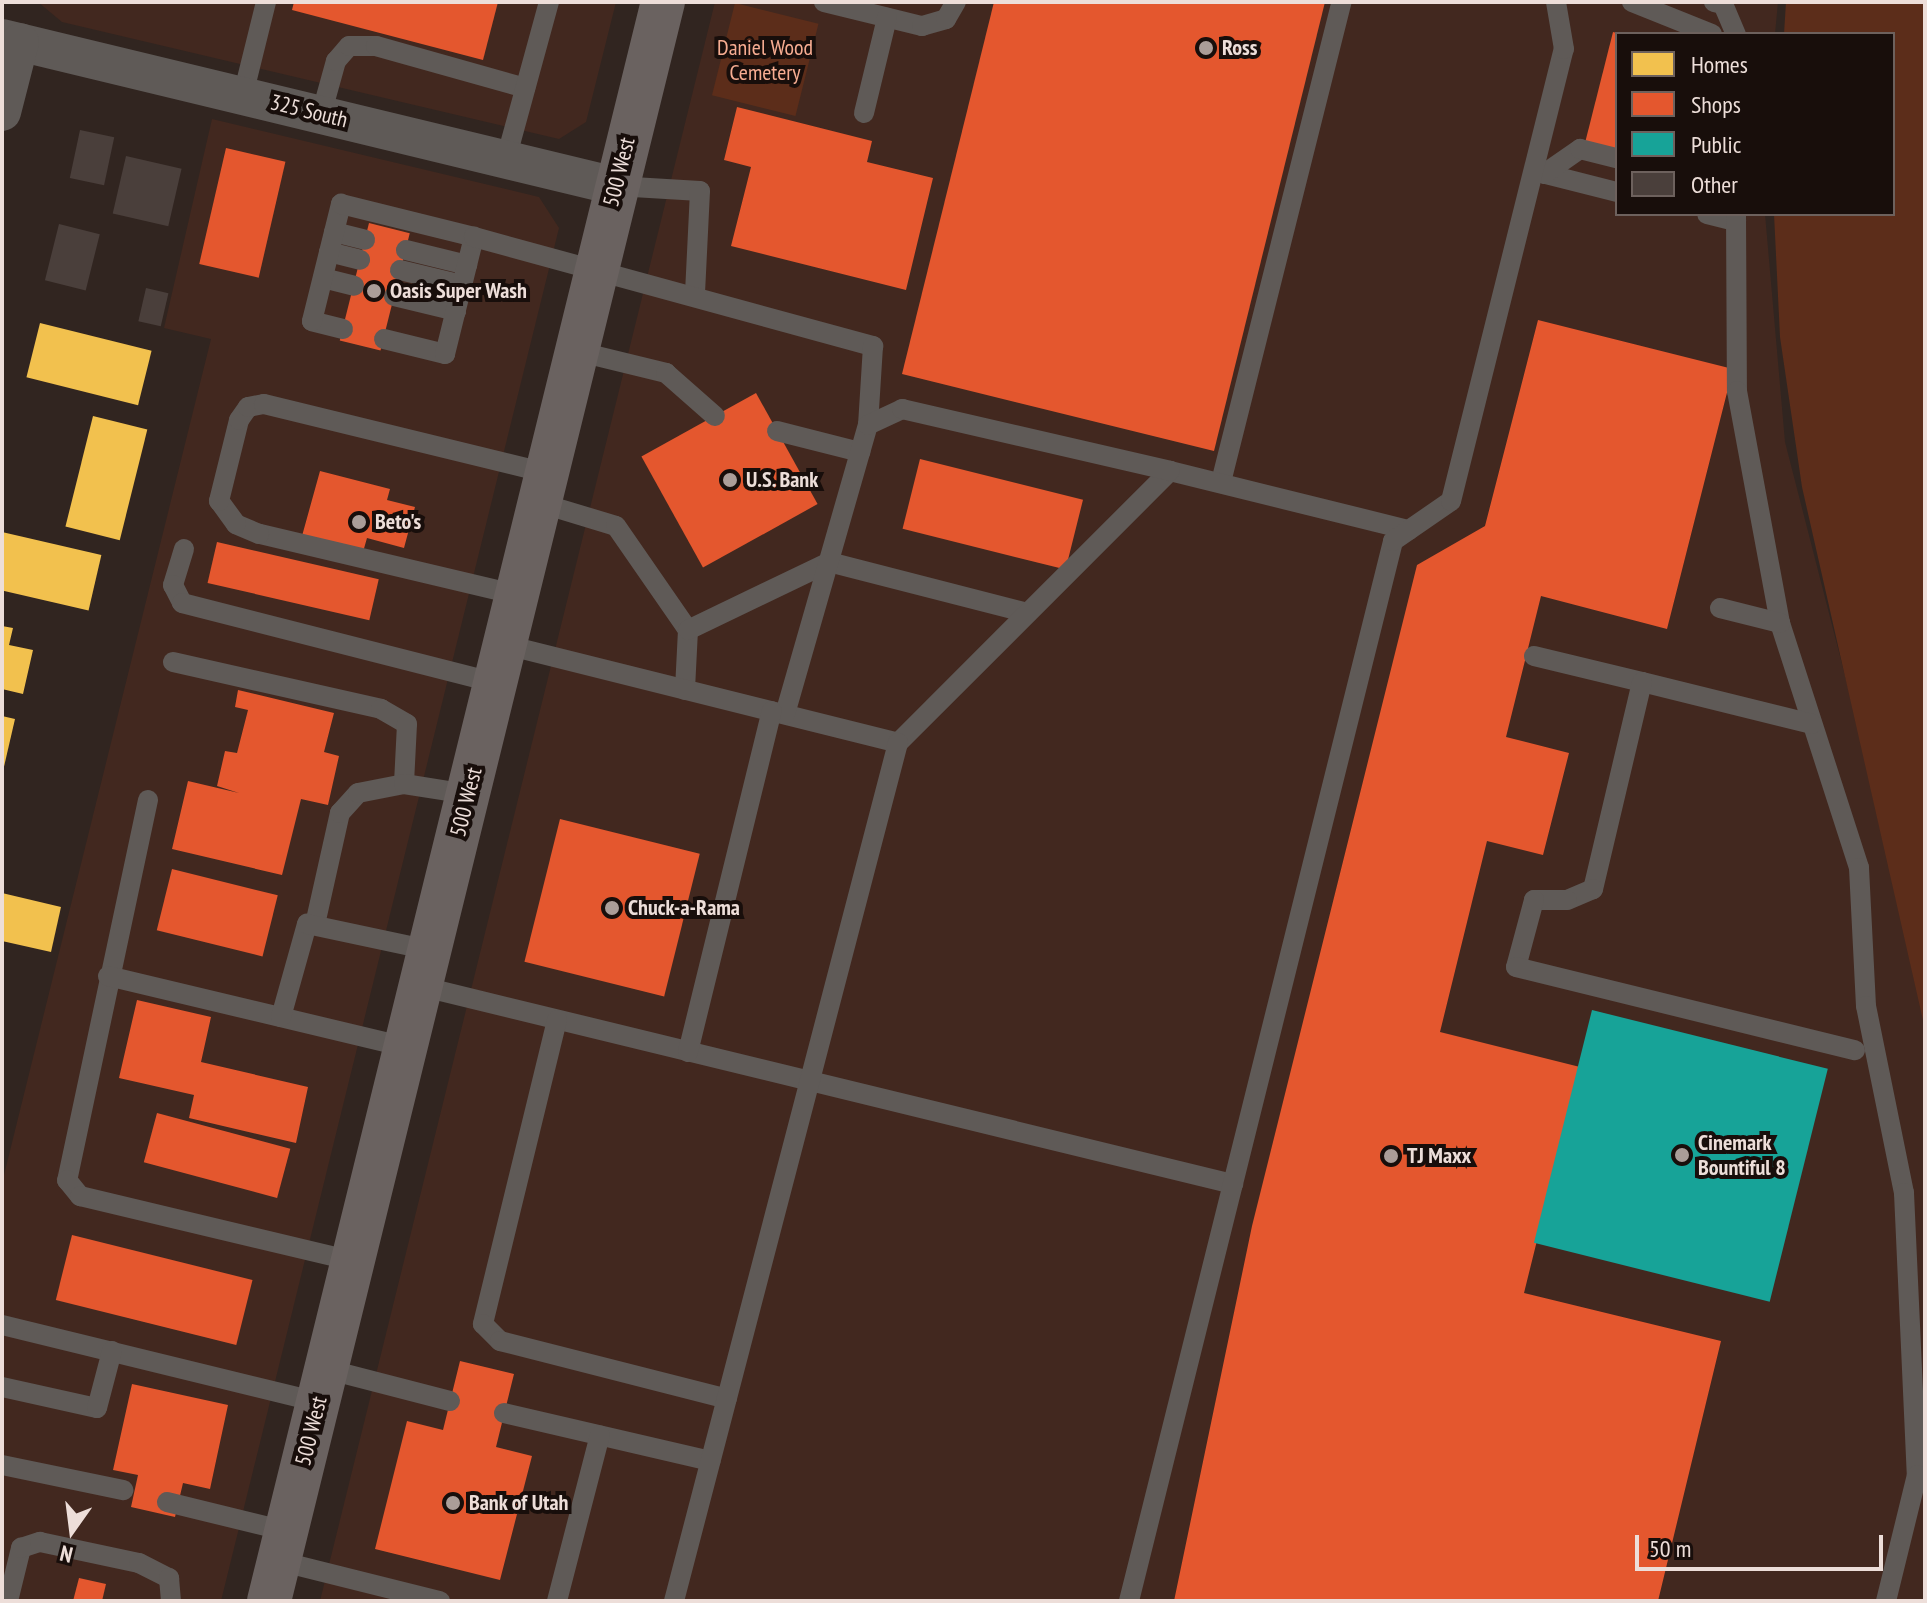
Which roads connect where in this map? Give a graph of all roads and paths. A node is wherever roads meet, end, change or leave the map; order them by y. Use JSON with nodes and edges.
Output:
{"nodes":[{"id":1,"x":266,"y":2,"type":"edge"},
{"id":2,"x":549,"y":2,"type":"edge"},
{"id":3,"x":660,"y":2,"type":"edge"},
{"id":4,"x":824,"y":2,"type":"edge"},
{"id":5,"x":956,"y":2,"type":"edge"},
{"id":6,"x":1342,"y":2,"type":"edge"},
{"id":7,"x":1556,"y":2,"type":"edge"},
{"id":8,"x":1632,"y":2,"type":"edge"},
{"id":9,"x":1714,"y":2,"type":"edge"},
{"id":10,"x":887,"y":18,"type":"junction"},
{"id":11,"x":1707,"y":32,"type":"edge"},
{"id":12,"x":1735,"y":32,"type":"edge"},
{"id":13,"x":11,"y":40,"type":"edge"},
{"id":14,"x":525,"y":88,"type":"junction"},
{"id":15,"x":243,"y":95,"type":"junction"},
{"id":16,"x":2,"y":112,"type":"edge"},
{"id":17,"x":864,"y":113,"type":"dead end"},
{"id":18,"x":321,"y":115,"type":"junction"},
{"id":19,"x":1615,"y":158,"type":"edge"},
{"id":20,"x":506,"y":159,"type":"junction"},
{"id":21,"x":1539,"y":172,"type":"junction"},
{"id":22,"x":615,"y":186,"type":"junction"},
{"id":23,"x":1615,"y":191,"type":"edge"},
{"id":24,"x":1736,"y":218,"type":"edge"},
{"id":25,"x":334,"y":232,"type":"junction"},
{"id":26,"x":474,"y":237,"type":"junction"},
{"id":27,"x":365,"y":240,"type":"dead end"},
{"id":28,"x":406,"y":250,"type":"dead end"},
{"id":29,"x":329,"y":252,"type":"junction"},
{"id":30,"x":360,"y":260,"type":"dead end"},
{"id":31,"x":596,"y":265,"type":"junction"},
{"id":32,"x":400,"y":270,"type":"dead end"},
{"id":33,"x":465,"y":275,"type":"junction"},
{"id":34,"x":323,"y":278,"type":"junction"},
{"id":35,"x":354,"y":286,"type":"dead end"},
{"id":36,"x":695,"y":294,"type":"junction"},
{"id":37,"x":394,"y":296,"type":"dead end"},
{"id":38,"x":456,"y":311,"type":"junction"},
{"id":39,"x":343,"y":329,"type":"dead end"},
{"id":40,"x":384,"y":339,"type":"dead end"},
{"id":41,"x":576,"y":351,"type":"junction"},
{"id":42,"x":715,"y":416,"type":"dead end"},
{"id":43,"x":868,"y":425,"type":"junction"},
{"id":44,"x":777,"y":431,"type":"dead end"},
{"id":45,"x":860,"y":452,"type":"junction"},
{"id":46,"x":1170,"y":471,"type":"junction"},
{"id":47,"x":1221,"y":482,"type":"junction"},
{"id":48,"x":543,"y":488,"type":"junction"},
{"id":49,"x":1409,"y":530,"type":"junction"},
{"id":50,"x":184,"y":549,"type":"dead end"},
{"id":51,"x":829,"y":562,"type":"junction"},
{"id":52,"x":518,"y":595,"type":"junction"},
{"id":53,"x":1720,"y":608,"type":"dead end"},
{"id":54,"x":1028,"y":613,"type":"junction"},
{"id":55,"x":1780,"y":623,"type":"junction"},
{"id":56,"x":688,"y":630,"type":"junction"},
{"id":57,"x":1534,"y":656,"type":"dead end"},
{"id":58,"x":173,"y":662,"type":"dead end"},
{"id":59,"x":501,"y":664,"type":"junction"},
{"id":60,"x":1642,"y":682,"type":"junction"},
{"id":61,"x":685,"y":690,"type":"junction"},
{"id":62,"x":778,"y":713,"type":"junction"},
{"id":63,"x":1812,"y":724,"type":"junction"},
{"id":64,"x":898,"y":743,"type":"junction"},
{"id":65,"x":404,"y":784,"type":"junction"},
{"id":66,"x":468,"y":794,"type":"junction"},
{"id":67,"x":148,"y":800,"type":"dead end"},
{"id":68,"x":316,"y":920,"type":"junction"},
{"id":69,"x":425,"y":968,"type":"junction"},
{"id":70,"x":108,"y":976,"type":"junction"},
{"id":71,"x":281,"y":1017,"type":"junction"},
{"id":72,"x":557,"y":1020,"type":"junction"},
{"id":73,"x":405,"y":1047,"type":"junction"},
{"id":74,"x":1855,"y":1050,"type":"dead end"},
{"id":75,"x":688,"y":1052,"type":"junction"},
{"id":76,"x":810,"y":1082,"type":"junction"},
{"id":77,"x":1233,"y":1184,"type":"junction"},
{"id":78,"x":353,"y":1261,"type":"junction"},
{"id":79,"x":2,"y":1325,"type":"edge"},
{"id":80,"x":112,"y":1351,"type":"junction"},
{"id":81,"x":322,"y":1386,"type":"junction"},
{"id":82,"x":2,"y":1387,"type":"edge"},
{"id":83,"x":727,"y":1399,"type":"junction"},
{"id":84,"x":450,"y":1401,"type":"dead end"},
{"id":85,"x":504,"y":1413,"type":"dead end"},
{"id":86,"x":600,"y":1435,"type":"junction"},
{"id":87,"x":711,"y":1461,"type":"junction"},
{"id":88,"x":2,"y":1465,"type":"edge"},
{"id":89,"x":123,"y":1490,"type":"dead end"},
{"id":90,"x":167,"y":1502,"type":"dead end"},
{"id":91,"x":278,"y":1564,"type":"edge"},
{"id":92,"x":8,"y":1601,"type":"edge"},
{"id":93,"x":171,"y":1601,"type":"edge"},
{"id":94,"x":440,"y":1601,"type":"edge"},
{"id":95,"x":557,"y":1601,"type":"edge"},
{"id":96,"x":674,"y":1601,"type":"edge"},
{"id":97,"x":1129,"y":1601,"type":"edge"},
{"id":98,"x":1886,"y":1601,"type":"edge"}],
"edges":[{"from":1,"to":15,"type":"lane"},
{"from":2,"to":14,"type":"lane"},
{"from":3,"to":22,"type":"main road","name":"500 West"},
{"from":4,"to":10,"type":"lane"},
{"from":5,"to":10,"type":"lane"},
{"from":6,"to":47,"type":"lane"},
{"from":7,"to":21,"type":"lane"},
{"from":8,"to":11,"type":"lane"},
{"from":9,"to":12,"type":"lane"},
{"from":10,"to":17,"type":"lane"},
{"from":13,"to":15,"type":"street","name":"325 South"},
{"from":13,"to":16,"type":"street"},
{"from":14,"to":18,"type":"lane"},
{"from":14,"to":20,"type":"lane"},
{"from":15,"to":18,"type":"street","name":"325 South"},
{"from":18,"to":20,"type":"street","name":"325 South"},
{"from":19,"to":21,"type":"lane"},
{"from":20,"to":22,"type":"street","name":"325 South"},
{"from":21,"to":23,"type":"lane"},
{"from":21,"to":49,"type":"lane"},
{"from":22,"to":31,"type":"main road","name":"500 West"},
{"from":22,"to":36,"type":"lane"},
{"from":24,"to":55,"type":"lane"},
{"from":25,"to":26,"type":"lane"},
{"from":25,"to":27,"type":"lane"},
{"from":25,"to":29,"type":"lane"},
{"from":26,"to":31,"type":"lane"},
{"from":26,"to":33,"type":"lane"},
{"from":28,"to":33,"type":"lane"},
{"from":29,"to":30,"type":"lane"},
{"from":29,"to":34,"type":"lane"},
{"from":31,"to":36,"type":"lane"},
{"from":31,"to":41,"type":"main road","name":"500 West"},
{"from":32,"to":33,"type":"lane"},
{"from":33,"to":38,"type":"lane"},
{"from":34,"to":35,"type":"lane"},
{"from":34,"to":39,"type":"lane"},
{"from":36,"to":43,"type":"lane"},
{"from":37,"to":38,"type":"lane"},
{"from":38,"to":40,"type":"lane"},
{"from":41,"to":42,"type":"lane"},
{"from":41,"to":48,"type":"main road","name":"500 West"},
{"from":43,"to":45,"type":"lane"},
{"from":43,"to":46,"type":"lane"},
{"from":44,"to":45,"type":"lane"},
{"from":45,"to":51,"type":"lane"},
{"from":46,"to":47,"type":"lane"},
{"from":46,"to":54,"type":"lane"},
{"from":47,"to":49,"type":"lane"},
{"from":48,"to":52,"type":"main road","name":"500 West"},
{"from":48,"to":52,"type":"lane"},
{"from":48,"to":56,"type":"lane"},
{"from":49,"to":77,"type":"lane"},
{"from":50,"to":59,"type":"lane"},
{"from":51,"to":54,"type":"lane"},
{"from":51,"to":56,"type":"lane"},
{"from":51,"to":62,"type":"lane"},
{"from":52,"to":59,"type":"main road","name":"500 West"},
{"from":53,"to":55,"type":"lane"},
{"from":54,"to":64,"type":"lane"},
{"from":55,"to":63,"type":"lane"},
{"from":56,"to":61,"type":"lane"},
{"from":57,"to":60,"type":"lane"},
{"from":58,"to":65,"type":"lane"},
{"from":59,"to":61,"type":"lane"},
{"from":59,"to":66,"type":"main road","name":"500 West"},
{"from":60,"to":63,"type":"lane"},
{"from":60,"to":74,"type":"lane"},
{"from":61,"to":62,"type":"lane"},
{"from":62,"to":64,"type":"lane"},
{"from":62,"to":75,"type":"lane"},
{"from":63,"to":98,"type":"lane"},
{"from":64,"to":76,"type":"lane"},
{"from":65,"to":66,"type":"lane"},
{"from":65,"to":68,"type":"lane"},
{"from":66,"to":69,"type":"main road","name":"500 West"},
{"from":67,"to":70,"type":"lane"},
{"from":68,"to":69,"type":"lane"},
{"from":68,"to":71,"type":"lane"},
{"from":69,"to":72,"type":"lane"},
{"from":69,"to":73,"type":"main road","name":"500 West"},
{"from":70,"to":71,"type":"lane"},
{"from":70,"to":78,"type":"lane"},
{"from":71,"to":73,"type":"lane"},
{"from":72,"to":75,"type":"lane"},
{"from":72,"to":83,"type":"lane"},
{"from":73,"to":78,"type":"main road","name":"500 West"},
{"from":75,"to":76,"type":"lane"},
{"from":76,"to":77,"type":"lane"},
{"from":76,"to":83,"type":"lane"},
{"from":77,"to":97,"type":"lane"},
{"from":78,"to":81,"type":"main road","name":"500 West"},
{"from":79,"to":80,"type":"lane"},
{"from":80,"to":81,"type":"lane"},
{"from":80,"to":82,"type":"lane"},
{"from":81,"to":84,"type":"lane"},
{"from":81,"to":91,"type":"main road","name":"500 West"},
{"from":83,"to":87,"type":"lane"},
{"from":85,"to":86,"type":"lane"},
{"from":86,"to":87,"type":"lane"},
{"from":86,"to":95,"type":"lane"},
{"from":87,"to":96,"type":"lane"},
{"from":88,"to":89,"type":"lane"},
{"from":90,"to":91,"type":"lane"},
{"from":91,"to":94,"type":"lane"},
{"from":92,"to":93,"type":"lane"}]}
